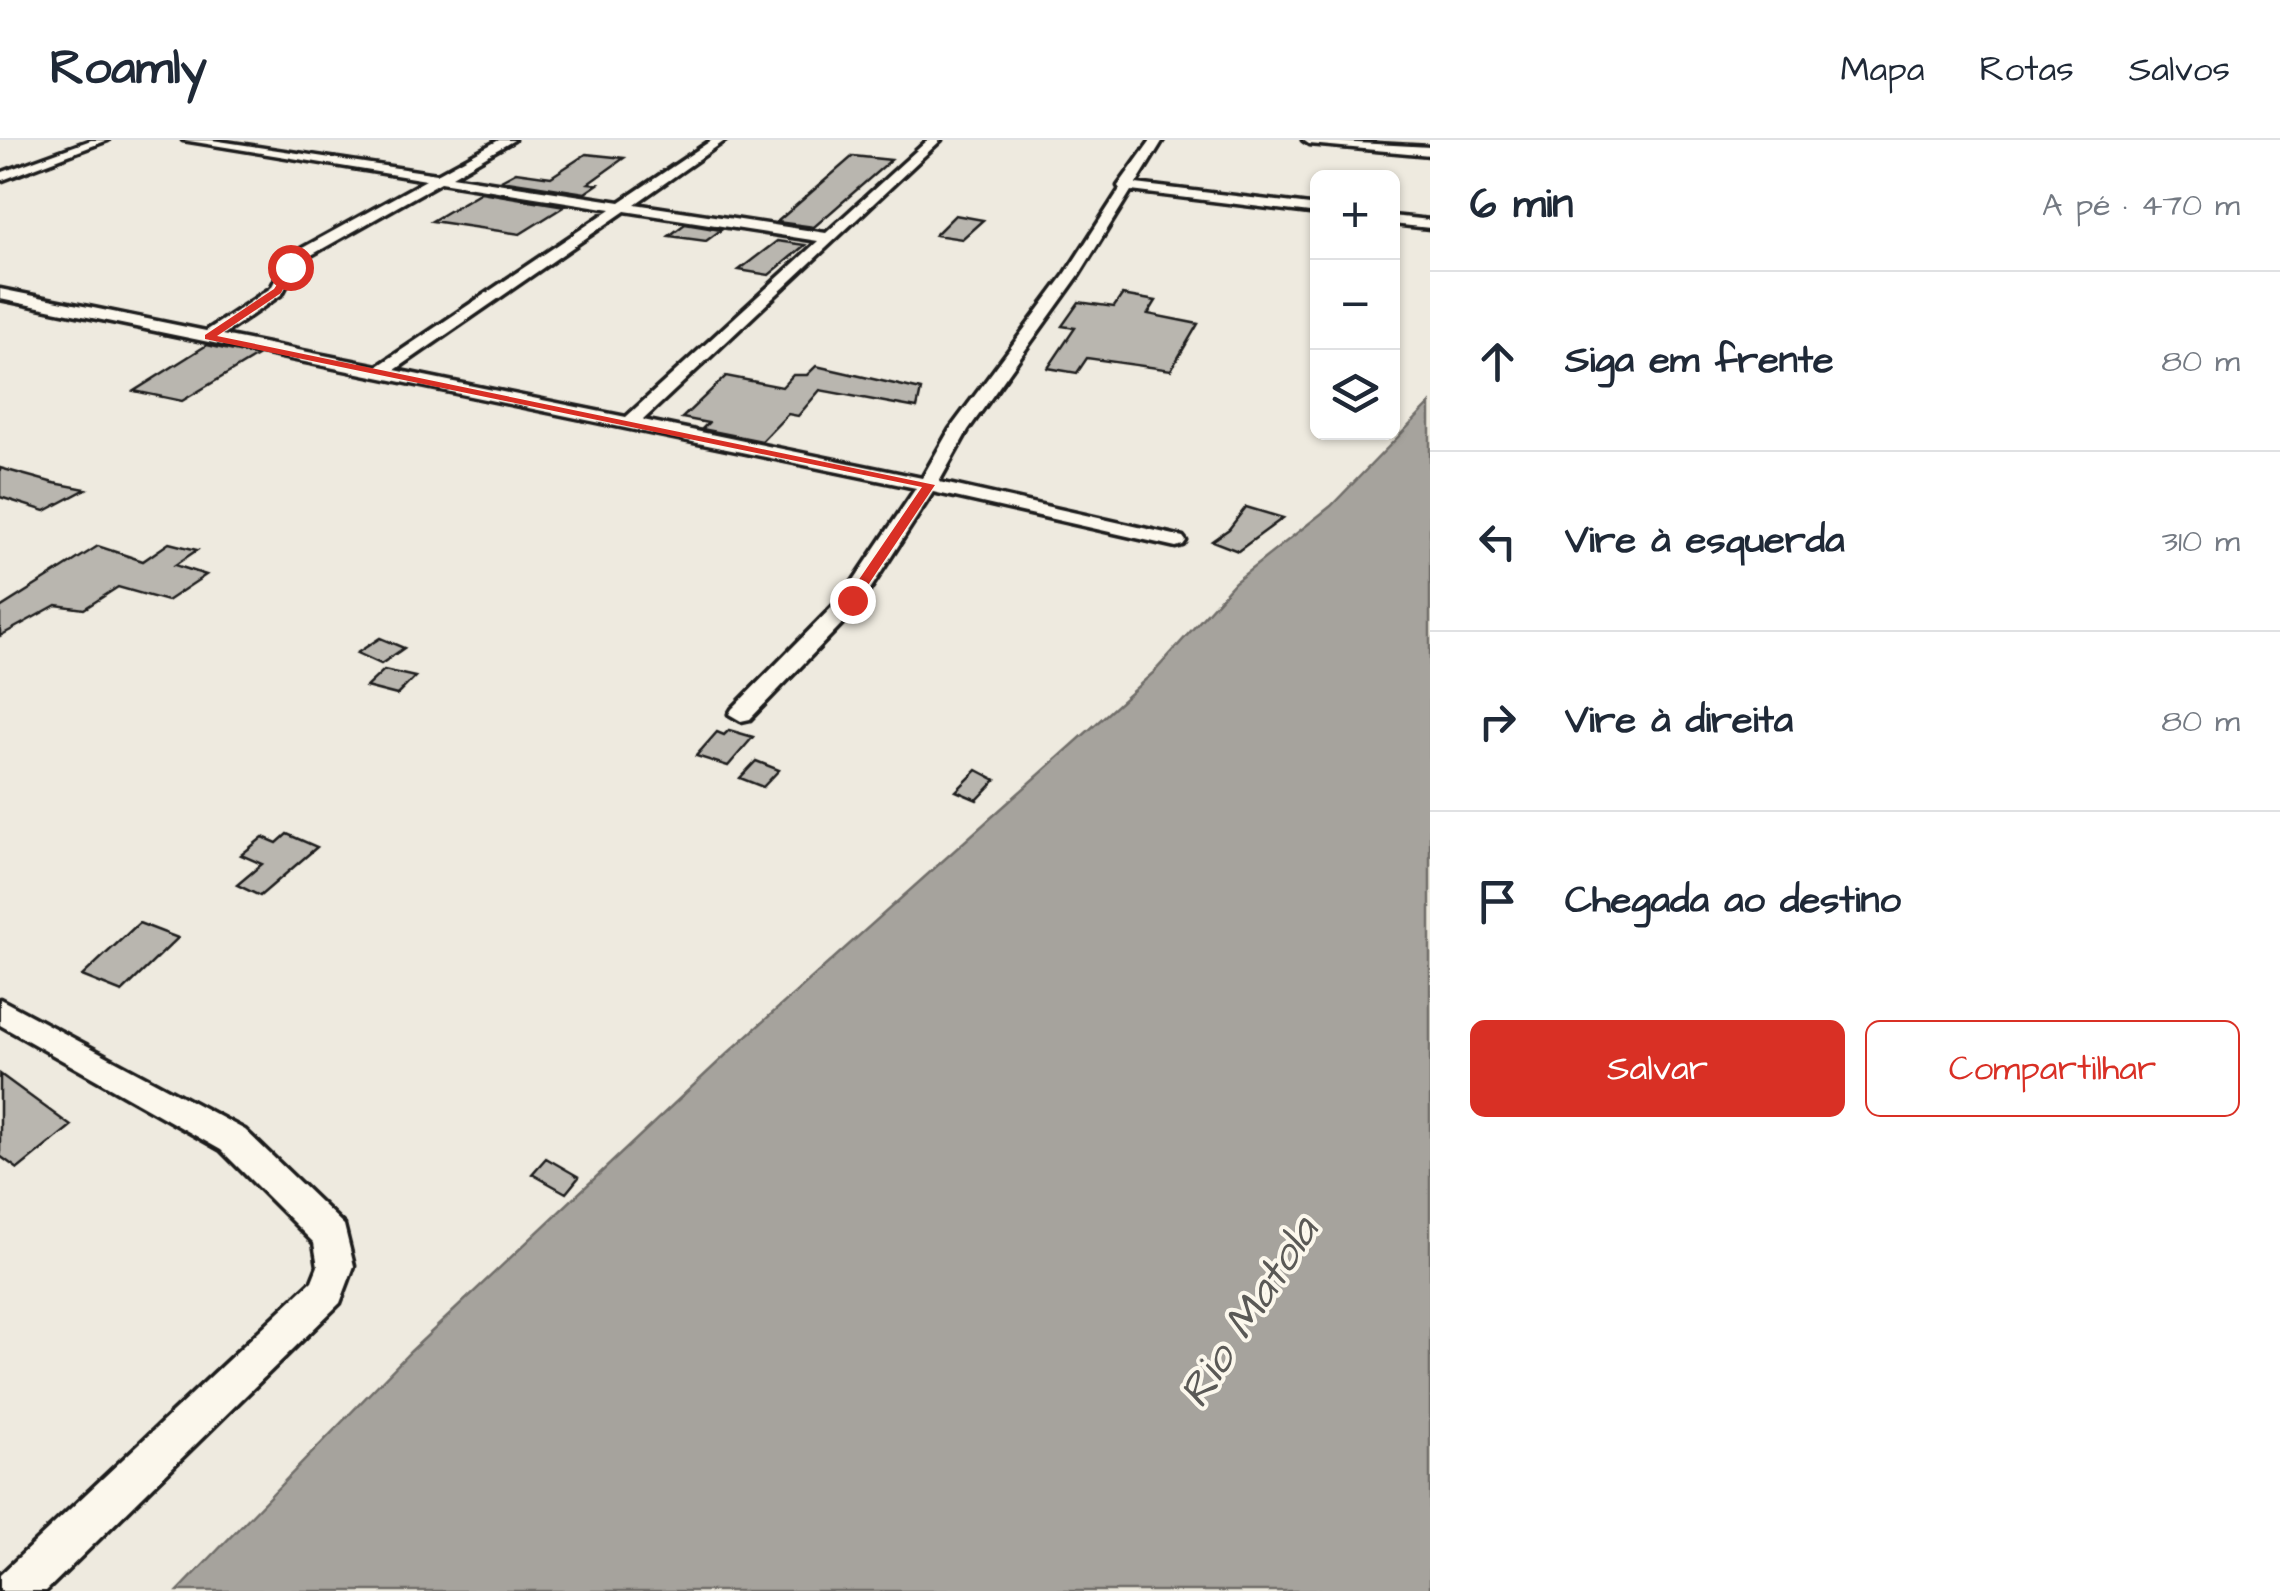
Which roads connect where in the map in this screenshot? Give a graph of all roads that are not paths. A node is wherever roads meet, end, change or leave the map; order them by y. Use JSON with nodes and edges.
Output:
{"nodes":[{"id":1,"x":102,"y":140,"type":"edge"},
{"id":2,"x":188,"y":140,"type":"edge"},
{"id":3,"x":508,"y":140,"type":"edge"},
{"id":4,"x":720,"y":140,"type":"edge"},
{"id":5,"x":934,"y":140,"type":"edge"},
{"id":6,"x":1157,"y":140,"type":"edge"},
{"id":7,"x":1309,"y":140,"type":"edge"},
{"id":8,"x":1430,"y":151,"type":"edge"},
{"id":9,"x":0,"y":177,"type":"edge"},
{"id":10,"x":439,"y":178,"type":"junction"},
{"id":11,"x":1124,"y":186,"type":"junction"},
{"id":12,"x":621,"y":207,"type":"junction"},
{"id":13,"x":1310,"y":209,"type":"edge"},
{"id":14,"x":1400,"y":221,"type":"edge"},
{"id":15,"x":1430,"y":224,"type":"edge"},
{"id":16,"x":829,"y":238,"type":"junction"},
{"id":17,"x":0,"y":294,"type":"edge"},
{"id":18,"x":209,"y":337,"type":"junction"},
{"id":19,"x":381,"y":372,"type":"junction"},
{"id":20,"x":630,"y":424,"type":"junction"},
{"id":21,"x":929,"y":485,"type":"junction"},
{"id":22,"x":1176,"y":541,"type":"dead end"},
{"id":23,"x":741,"y":714,"type":"dead end"},
{"id":24,"x":0,"y":1011,"type":"edge"},
{"id":25,"x":15,"y":1591,"type":"edge"}],
"edges":[{"from":1,"to":9,"type":"street"},
{"from":2,"to":10,"type":"street"},
{"from":3,"to":10,"type":"street"},
{"from":4,"to":12,"type":"street"},
{"from":5,"to":16,"type":"street"},
{"from":6,"to":11,"type":"street"},
{"from":7,"to":8,"type":"street"},
{"from":10,"to":12,"type":"street"},
{"from":10,"to":18,"type":"street"},
{"from":11,"to":13,"type":"street"},
{"from":11,"to":21,"type":"street"},
{"from":12,"to":16,"type":"street"},
{"from":12,"to":19,"type":"street"},
{"from":14,"to":15,"type":"street"},
{"from":16,"to":20,"type":"street"},
{"from":17,"to":18,"type":"street"},
{"from":18,"to":19,"type":"street"},
{"from":19,"to":20,"type":"street"},
{"from":20,"to":21,"type":"street"},
{"from":21,"to":22,"type":"street"},
{"from":21,"to":23,"type":"street"},
{"from":24,"to":25,"type":"street"}]}
